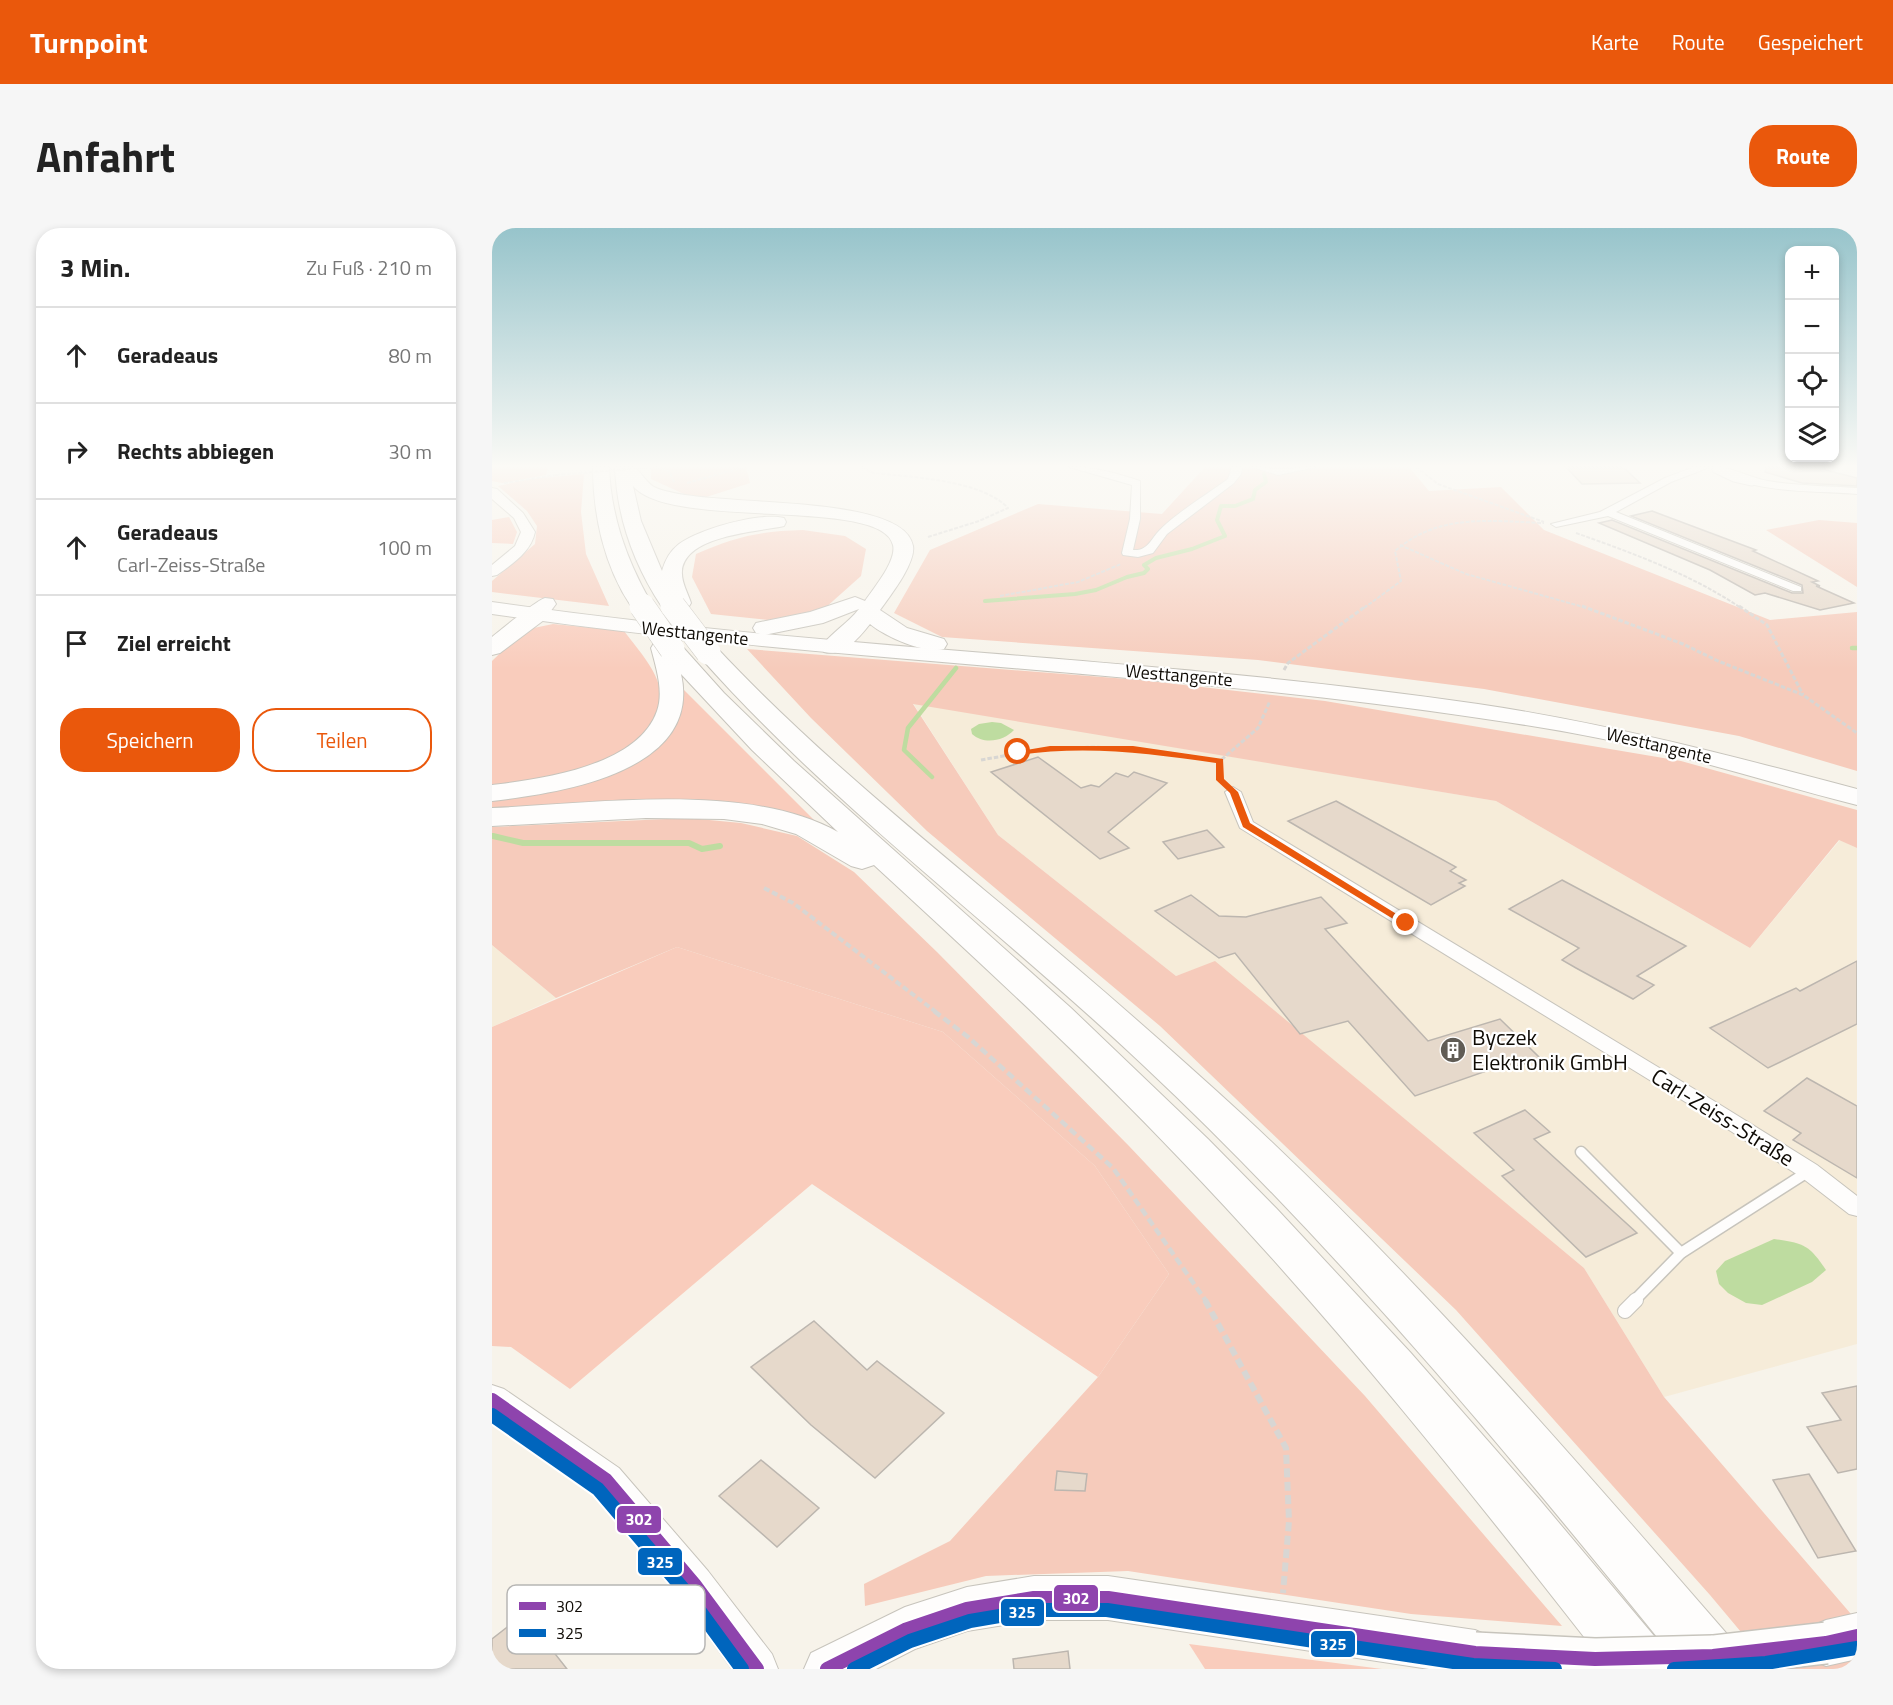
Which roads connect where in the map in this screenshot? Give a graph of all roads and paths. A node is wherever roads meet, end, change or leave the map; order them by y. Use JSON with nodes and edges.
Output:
{"nodes":[{"id":1,"x":529,"y":534,"type":"edge"},
{"id":2,"x":609,"y":534,"type":"edge"},
{"id":3,"x":635,"y":534,"type":"edge"},
{"id":4,"x":717,"y":534,"type":"edge"},
{"id":5,"x":875,"y":534,"type":"edge"},
{"id":6,"x":894,"y":534,"type":"edge"},
{"id":7,"x":937,"y":534,"type":"edge"},
{"id":8,"x":1131,"y":534,"type":"edge"},
{"id":9,"x":1161,"y":534,"type":"edge"},
{"id":10,"x":1415,"y":534,"type":"edge"},
{"id":11,"x":1581,"y":534,"type":"edge"},
{"id":12,"x":1663,"y":534,"type":"edge"},
{"id":13,"x":928,"y":537,"type":"dead end"},
{"id":14,"x":1400,"y":545,"type":"junction"},
{"id":15,"x":1133,"y":553,"type":"junction"},
{"id":16,"x":498,"y":568,"type":"edge"},
{"id":17,"x":1797,"y":589,"type":"dead end"},
{"id":18,"x":492,"y":596,"type":"edge"},
{"id":19,"x":1000,"y":596,"type":"dead end"},
{"id":20,"x":862,"y":607,"type":"junction"},
{"id":21,"x":492,"y":608,"type":"edge"},
{"id":22,"x":678,"y":610,"type":"junction"},
{"id":23,"x":533,"y":611,"type":"junction"},
{"id":24,"x":764,"y":628,"type":"junction"},
{"id":25,"x":492,"y":631,"type":"edge"},
{"id":26,"x":839,"y":639,"type":"junction"},
{"id":27,"x":936,"y":644,"type":"junction"},
{"id":28,"x":492,"y":648,"type":"edge"},
{"id":29,"x":667,"y":648,"type":"junction"},
{"id":30,"x":1284,"y":670,"type":"dead end"},
{"id":31,"x":1803,"y":695,"type":"junction"},
{"id":32,"x":1271,"y":700,"type":"dead end"},
{"id":33,"x":1857,"y":734,"type":"edge"},
{"id":34,"x":981,"y":759,"type":"dead end"},
{"id":35,"x":1220,"y":761,"type":"junction"},
{"id":36,"x":1857,"y":784,"type":"edge"},
{"id":37,"x":1233,"y":792,"type":"joint"},
{"id":38,"x":492,"y":793,"type":"edge"},
{"id":39,"x":1857,"y":797,"type":"edge"},
{"id":40,"x":492,"y":817,"type":"edge"},
{"id":41,"x":764,"y":888,"type":"dead end"},
{"id":42,"x":958,"y":926,"type":"junction"},
{"id":43,"x":1581,"y":1152,"type":"dead end"},
{"id":44,"x":1809,"y":1171,"type":"junction"},
{"id":45,"x":1857,"y":1208,"type":"edge"},
{"id":46,"x":1682,"y":1254,"type":"junction"},
{"id":47,"x":1625,"y":1311,"type":"dead end"},
{"id":48,"x":492,"y":1400,"type":"edge"},
{"id":49,"x":695,"y":1585,"type":"edge"},
{"id":50,"x":705,"y":1599,"type":"edge"},
{"id":51,"x":1280,"y":1624,"type":"junction"},
{"id":52,"x":1842,"y":1640,"type":"edge"},
{"id":53,"x":757,"y":1669,"type":"edge"},
{"id":54,"x":827,"y":1669,"type":"edge"},
{"id":55,"x":1645,"y":1669,"type":"edge"},
{"id":56,"x":1720,"y":1669,"type":"edge"}],
"edges":[{"from":1,"to":16,"type":"street"},
{"from":2,"to":29,"type":"highway","bridge":true},
{"from":3,"to":22,"type":"highway"},
{"from":4,"to":22,"type":"highway"},
{"from":5,"to":20,"type":"highway"},
{"from":6,"to":20,"type":"highway"},
{"from":7,"to":13,"type":"path"},
{"from":8,"to":15,"type":"street"},
{"from":9,"to":15,"type":"street"},
{"from":10,"to":14,"type":"path"},
{"from":11,"to":31,"type":"path"},
{"from":12,"to":17,"type":"street"},
{"from":14,"to":30,"type":"path"},
{"from":14,"to":31,"type":"path"},
{"from":15,"to":19,"type":"path"},
{"from":18,"to":23,"type":"main road","name":"Westtangente"},
{"from":20,"to":24,"type":"highway"},
{"from":20,"to":26,"type":"highway"},
{"from":20,"to":27,"type":"highway"},
{"from":21,"to":23,"type":"main road","name":"Westtangente"},
{"from":22,"to":56,"type":"highway","bridge":true},
{"from":23,"to":24,"type":"main road","name":"Westtangente"},
{"from":23,"to":25,"type":"highway"},
{"from":23,"to":26,"type":"main road","name":"Westtangente"},
{"from":23,"to":28,"type":"highway"},
{"from":24,"to":26,"type":"main road","name":"Westtangente"},
{"from":26,"to":27,"type":"main road","name":"Westtangente"},
{"from":26,"to":39,"type":"main road","name":"Westtangente"},
{"from":27,"to":36,"type":"main road","name":"Westtangente"},
{"from":29,"to":38,"type":"highway"},
{"from":29,"to":42,"type":"highway"},
{"from":31,"to":33,"type":"path"},
{"from":32,"to":35,"type":"path"},
{"from":34,"to":35,"type":"path"},
{"from":35,"to":37,"type":"path"},
{"from":37,"to":44,"type":"street","name":"Carl-Zeiss-Straße"},
{"from":40,"to":42,"type":"highway"},
{"from":41,"to":51,"type":"path"},
{"from":42,"to":55,"type":"highway"},
{"from":43,"to":46,"type":"lane"},
{"from":44,"to":45,"type":"street","name":"Carl-Zeiss-Straße"},
{"from":44,"to":46,"type":"lane"},
{"from":46,"to":47,"type":"lane"},
{"from":48,"to":49,"type":"street"},
{"from":50,"to":53,"type":"street"},
{"from":51,"to":52,"type":"main road","bridge":true},
{"from":51,"to":54,"type":"main road"}]}
